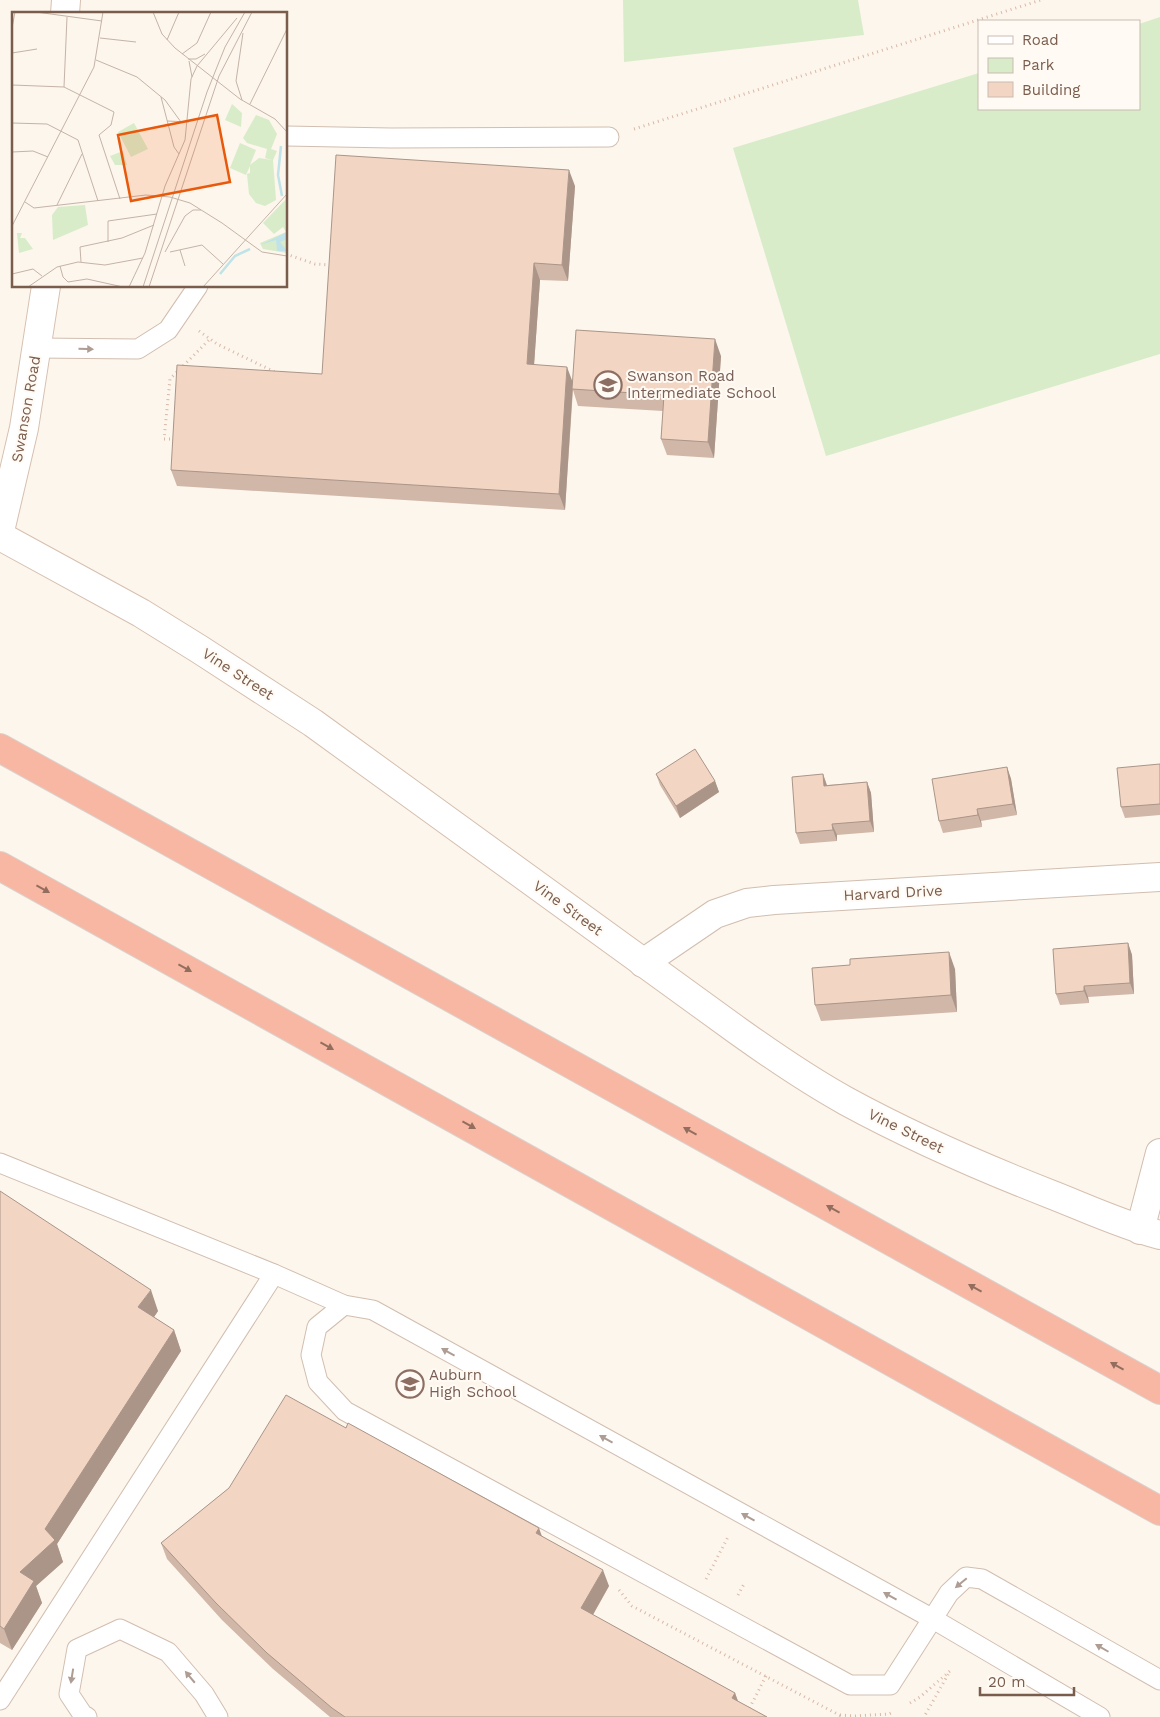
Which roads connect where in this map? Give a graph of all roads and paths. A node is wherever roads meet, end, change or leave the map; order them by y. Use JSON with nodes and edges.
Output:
{"nodes":[{"id":1,"x":1040,"y":0,"type":"edge"},
{"id":2,"x":288,"y":136,"type":"edge"},
{"id":3,"x":609,"y":137,"type":"joint"},
{"id":4,"x":288,"y":255,"type":"edge"},
{"id":5,"x":336,"y":265,"type":"edge"},
{"id":6,"x":46,"y":288,"type":"edge"},
{"id":7,"x":197,"y":288,"type":"edge"},
{"id":8,"x":177,"y":317,"type":"junction"},
{"id":9,"x":210,"y":339,"type":"junction"},
{"id":10,"x":37,"y":348,"type":"junction"},
{"id":11,"x":282,"y":375,"type":"edge"},
{"id":12,"x":180,"y":439,"type":"edge"},
{"id":13,"x":0,"y":531,"type":"edge"},
{"id":14,"x":0,"y":536,"type":"edge"},
{"id":15,"x":0,"y":748,"type":"edge"},
{"id":16,"x":0,"y":866,"type":"edge"},
{"id":17,"x":1160,"y":876,"type":"edge"},
{"id":18,"x":643,"y":963,"type":"junction"},
{"id":19,"x":1160,"y":1153,"type":"edge"},
{"id":20,"x":1,"y":1164,"type":"edge"},
{"id":21,"x":1150,"y":1232,"type":"edge"},
{"id":22,"x":274,"y":1274,"type":"junction"},
{"id":23,"x":344,"y":1305,"type":"junction"},
{"id":24,"x":1160,"y":1390,"type":"edge"},
{"id":25,"x":1160,"y":1511,"type":"edge"},
{"id":26,"x":728,"y":1537,"type":"dead end"},
{"id":27,"x":712,"y":1567,"type":"dead end"},
{"id":28,"x":933,"y":1619,"type":"junction"},
{"id":29,"x":766,"y":1676,"type":"dead end"},
{"id":30,"x":1160,"y":1680,"type":"edge"},
{"id":31,"x":0,"y":1700,"type":"edge"},
{"id":32,"x":87,"y":1717,"type":"edge"},
{"id":33,"x":218,"y":1717,"type":"edge"},
{"id":34,"x":745,"y":1717,"type":"edge"},
{"id":35,"x":1100,"y":1717,"type":"edge"}],
"edges":[{"from":1,"to":3,"type":"path"},
{"from":2,"to":3,"type":"lane"},
{"from":4,"to":5,"type":"path"},
{"from":6,"to":10,"type":"street","name":"Swanson Road"},
{"from":7,"to":8,"type":"lane"},
{"from":8,"to":9,"type":"path"},
{"from":10,"to":8,"type":"lane","one_way":true},
{"from":9,"to":11,"type":"path"},
{"from":9,"to":12,"type":"path"},
{"from":10,"to":13,"type":"street","name":"Swanson Road"},
{"from":14,"to":18,"type":"street","name":"Vine Street"},
{"from":24,"to":15,"type":"highway","one_way":true},
{"from":16,"to":25,"type":"highway","one_way":true},
{"from":17,"to":18,"type":"street","name":"Harvard Drive"},
{"from":18,"to":21,"type":"street","name":"Vine Street"},
{"from":19,"to":21,"type":"street"},
{"from":20,"to":22,"type":"lane"},
{"from":22,"to":23,"type":"lane"},
{"from":22,"to":31,"type":"lane"},
{"from":28,"to":23,"type":"lane","one_way":true},
{"from":23,"to":28,"type":"lane"},
{"from":26,"to":27,"type":"path"},
{"from":30,"to":28,"type":"lane","one_way":true},
{"from":28,"to":35,"type":"lane"},
{"from":29,"to":34,"type":"path"},
{"from":33,"to":32,"type":"lane","one_way":true}]}
